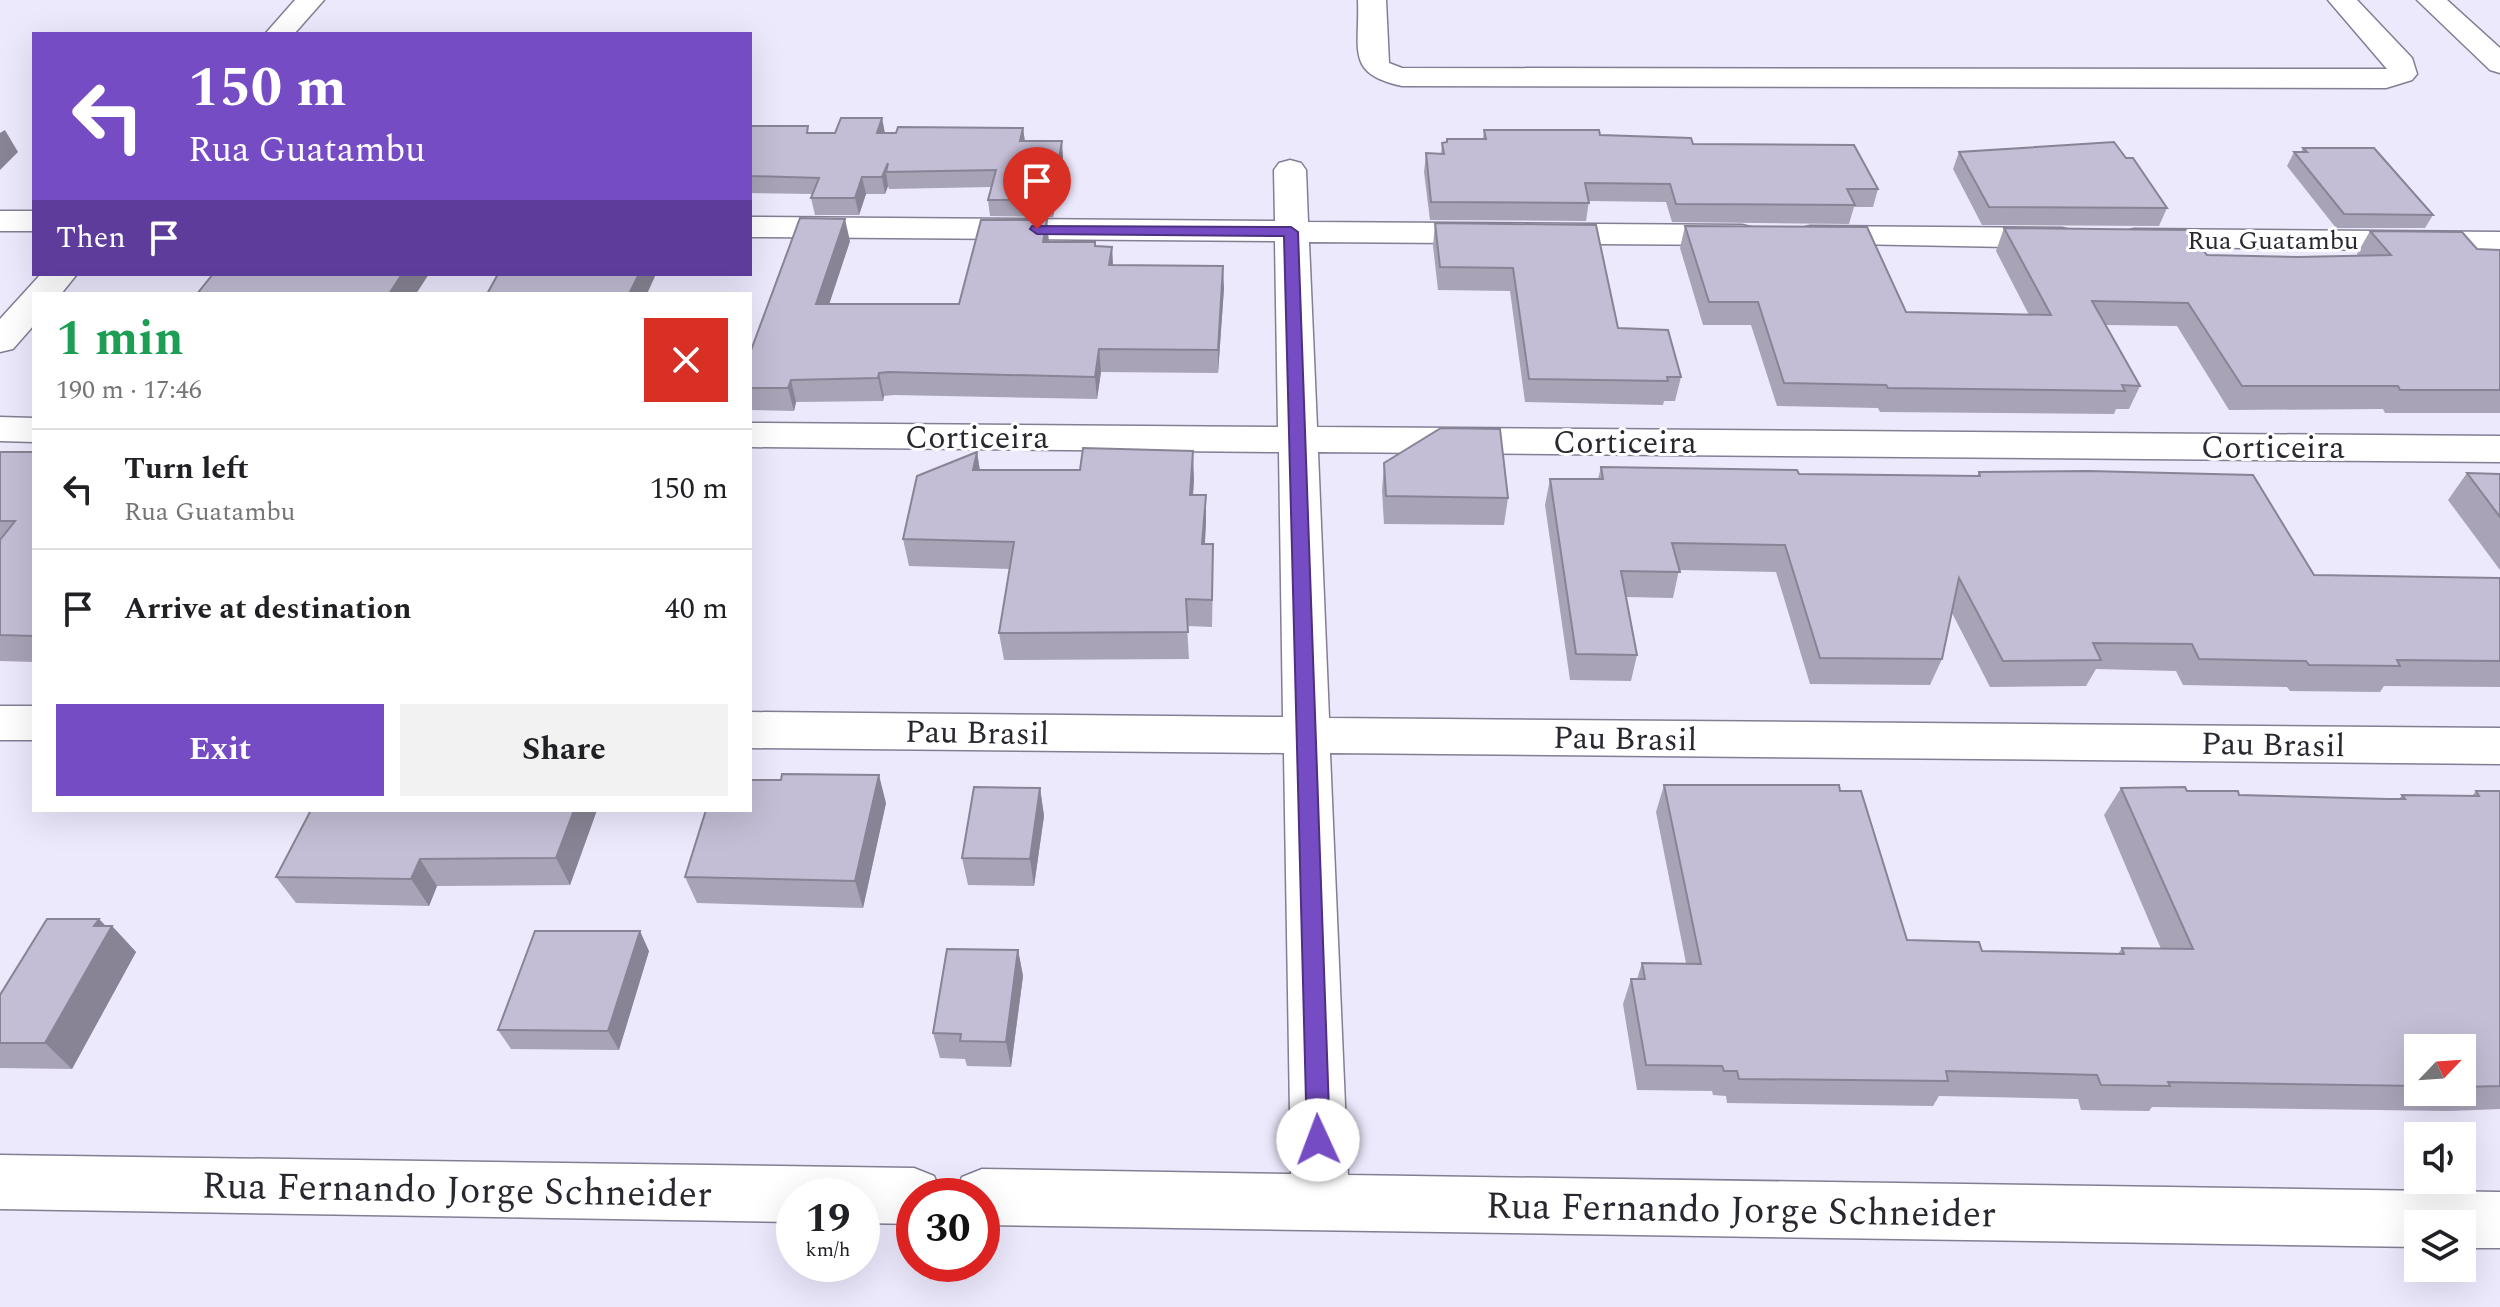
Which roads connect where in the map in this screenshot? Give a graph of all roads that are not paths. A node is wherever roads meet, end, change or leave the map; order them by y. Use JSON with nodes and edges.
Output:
{"nodes":[{"id":1,"x":310,"y":0,"type":"edge"},
{"id":2,"x":1372,"y":0,"type":"edge"},
{"id":3,"x":2342,"y":0,"type":"edge"},
{"id":4,"x":2431,"y":0,"type":"edge"},
{"id":5,"x":281,"y":32,"type":"edge"},
{"id":6,"x":2500,"y":64,"type":"edge"},
{"id":7,"x":1290,"y":170,"type":"dead end"},
{"id":8,"x":0,"y":221,"type":"edge"},
{"id":9,"x":32,"y":221,"type":"edge"},
{"id":10,"x":752,"y":227,"type":"edge"},
{"id":11,"x":1291,"y":232,"type":"junction"},
{"id":12,"x":2500,"y":242,"type":"edge"},
{"id":13,"x":58,"y":276,"type":"edge"},
{"id":14,"x":44,"y":292,"type":"edge"},
{"id":15,"x":32,"y":305,"type":"edge"},
{"id":16,"x":0,"y":341,"type":"edge"},
{"id":17,"x":0,"y":429,"type":"edge"},
{"id":18,"x":32,"y":430,"type":"edge"},
{"id":19,"x":752,"y":435,"type":"edge"},
{"id":20,"x":1297,"y":440,"type":"junction"},
{"id":21,"x":2500,"y":449,"type":"edge"},
{"id":22,"x":0,"y":723,"type":"edge"},
{"id":23,"x":32,"y":723,"type":"edge"},
{"id":24,"x":752,"y":730,"type":"edge"},
{"id":25,"x":1306,"y":735,"type":"junction"},
{"id":26,"x":2500,"y":746,"type":"edge"},
{"id":27,"x":0,"y":1182,"type":"edge"},
{"id":28,"x":896,"y":1196,"type":"edge"},
{"id":29,"x":1000,"y":1197,"type":"edge"},
{"id":30,"x":1320,"y":1203,"type":"junction"},
{"id":31,"x":2500,"y":1220,"type":"edge"}],
"edges":[{"from":1,"to":5,"type":"street"},
{"from":2,"to":3,"type":"street"},
{"from":4,"to":6,"type":"street"},
{"from":7,"to":11,"type":"street"},
{"from":8,"to":9,"type":"street"},
{"from":10,"to":11,"type":"street","name":"Rua Guatambu"},
{"from":11,"to":12,"type":"street","name":"Rua Guatambu"},
{"from":11,"to":20,"type":"street"},
{"from":13,"to":14,"type":"street"},
{"from":15,"to":16,"type":"street"},
{"from":17,"to":18,"type":"street"},
{"from":19,"to":20,"type":"street","name":"Corticeira"},
{"from":20,"to":21,"type":"street","name":"Corticeira"},
{"from":20,"to":25,"type":"street"},
{"from":22,"to":23,"type":"street"},
{"from":24,"to":25,"type":"street","name":"Pau Brasil"},
{"from":25,"to":26,"type":"street","name":"Pau Brasil"},
{"from":25,"to":30,"type":"street"},
{"from":27,"to":28,"type":"street","name":"Rua Fernando Jorge Schneider"},
{"from":29,"to":30,"type":"street","name":"Rua Fernando Jorge Schneider"},
{"from":30,"to":31,"type":"street","name":"Rua Fernando Jorge Schneider"}]}
